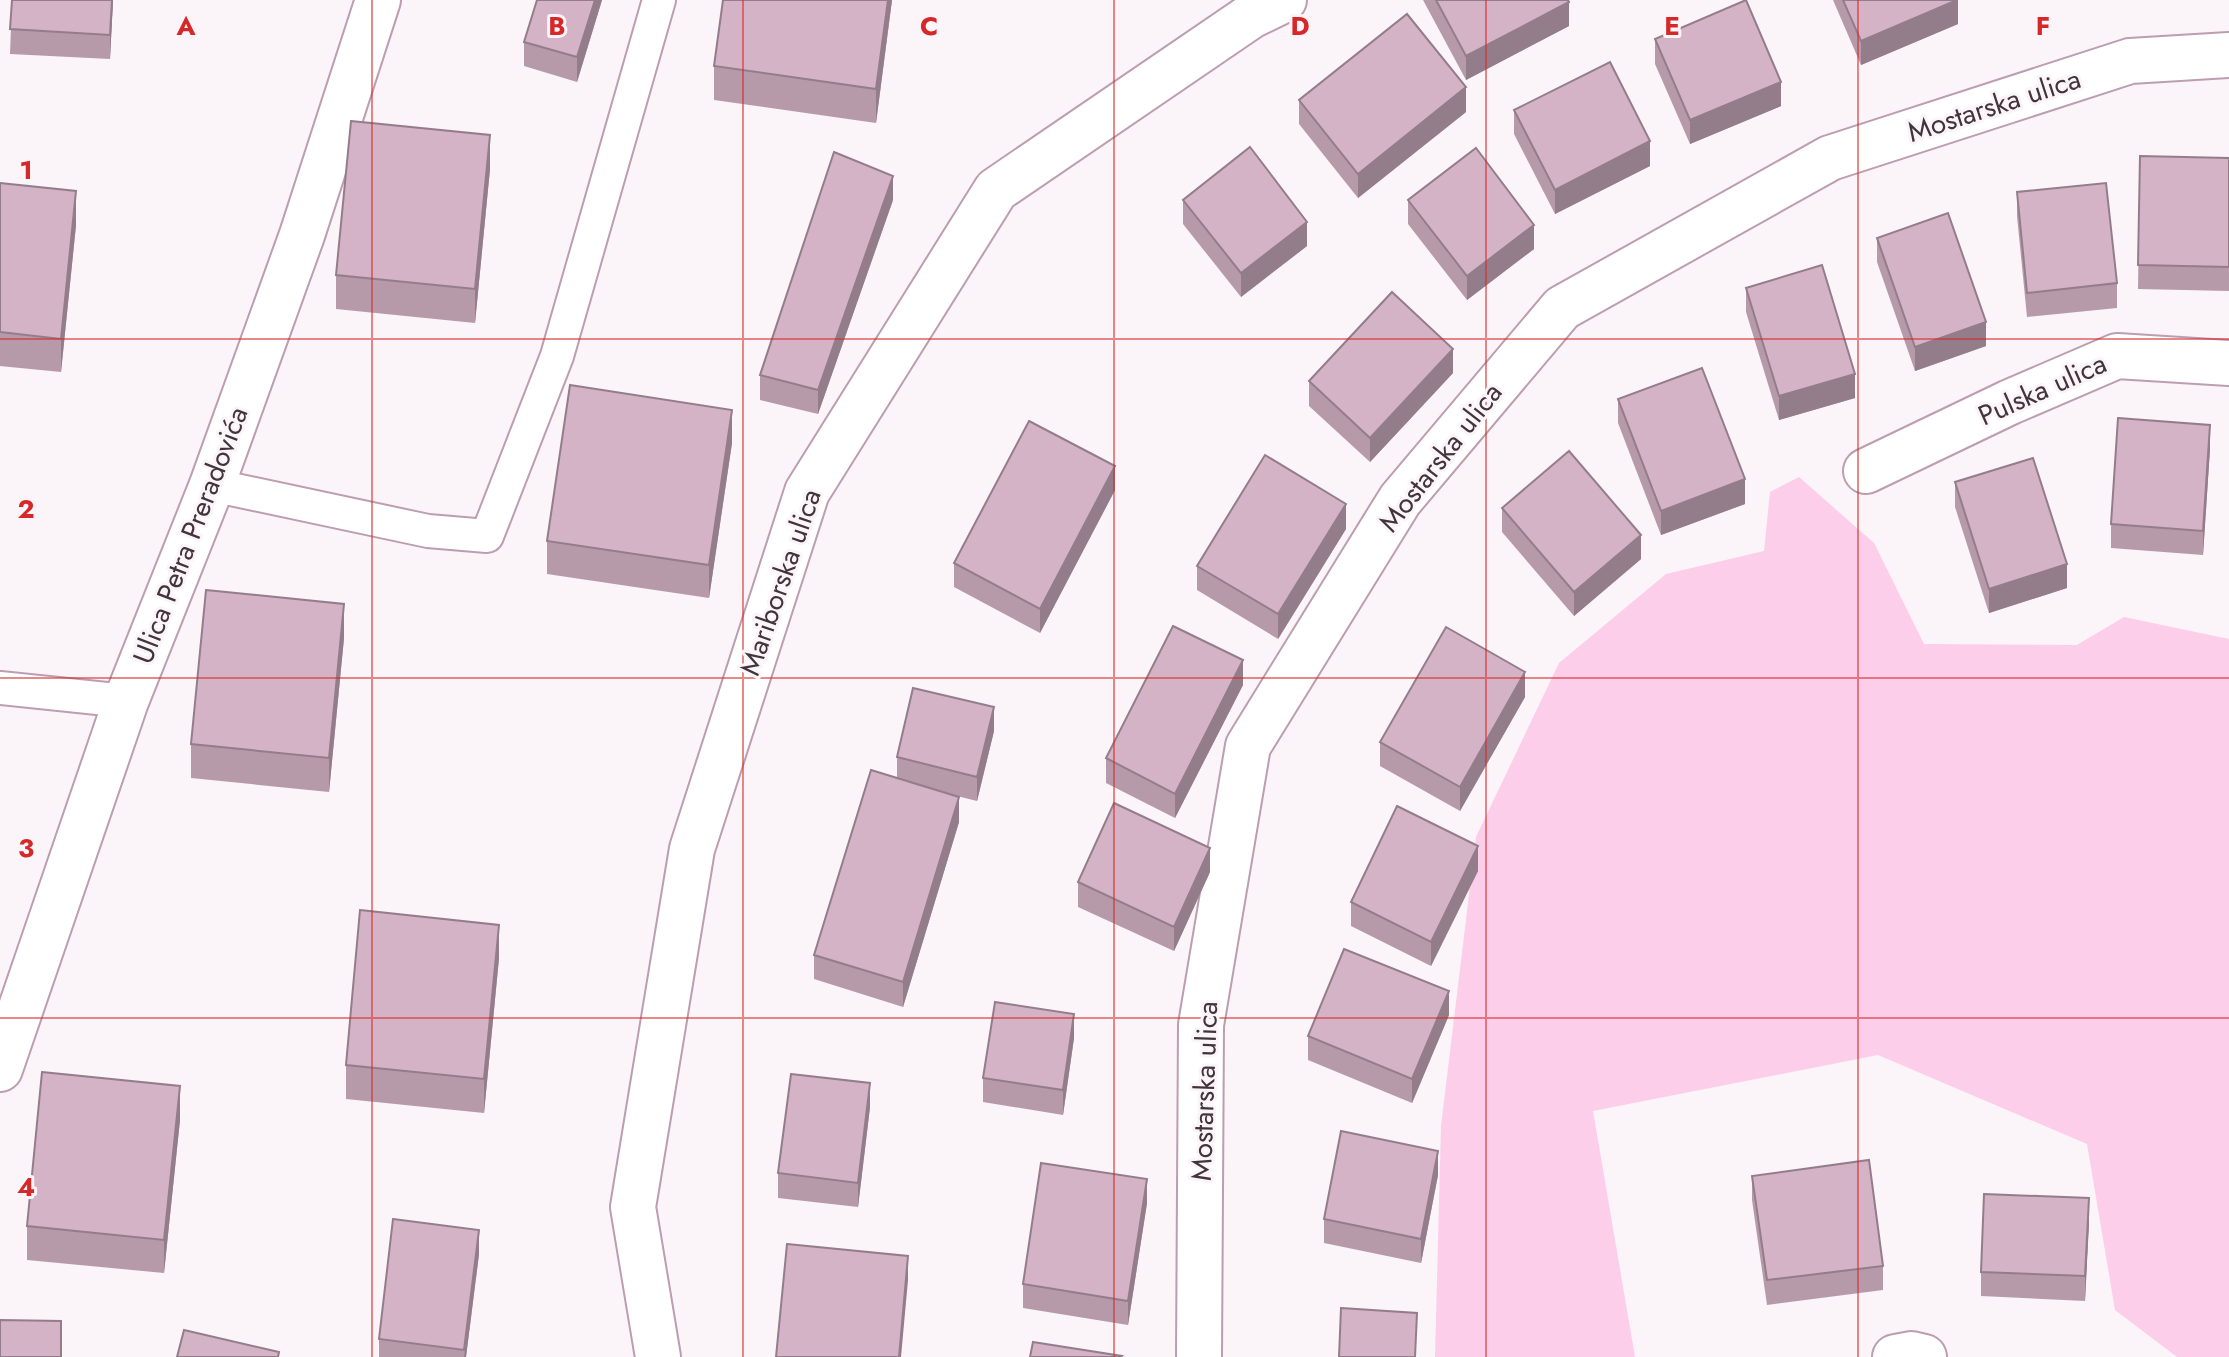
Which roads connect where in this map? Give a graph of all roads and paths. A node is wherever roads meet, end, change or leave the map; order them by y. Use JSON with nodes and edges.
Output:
{"nodes":[{"id":1,"x":378,"y":0,"type":"edge"},
{"id":2,"x":659,"y":0,"type":"edge"},
{"id":3,"x":1284,"y":0,"type":"edge"},
{"id":4,"x":2229,"y":55,"type":"edge"},
{"id":5,"x":2229,"y":363,"type":"edge"},
{"id":6,"x":1866,"y":471,"type":"dead end"},
{"id":7,"x":212,"y":485,"type":"junction"},
{"id":8,"x":0,"y":688,"type":"edge"},
{"id":9,"x":126,"y":701,"type":"junction"},
{"id":10,"x":0,"y":1069,"type":"edge"},
{"id":11,"x":658,"y":1357,"type":"edge"},
{"id":12,"x":1199,"y":1357,"type":"edge"},
{"id":13,"x":1895,"y":1357,"type":"edge"},
{"id":14,"x":1924,"y":1357,"type":"edge"}],
"edges":[{"from":1,"to":7,"type":"street","name":"Ulica Petra Preradovića"},
{"from":2,"to":7,"type":"lane"},
{"from":3,"to":11,"type":"street","name":"Mariborska ulica"},
{"from":4,"to":12,"type":"street","name":"Mostarska ulica"},
{"from":5,"to":6,"type":"street","name":"Pulska ulica"},
{"from":7,"to":9,"type":"street","name":"Ulica Petra Preradovića"},
{"from":8,"to":9,"type":"lane"},
{"from":9,"to":10,"type":"street","name":"Ulica Petra Preradovića"},
{"from":13,"to":14,"type":"street"}]}
